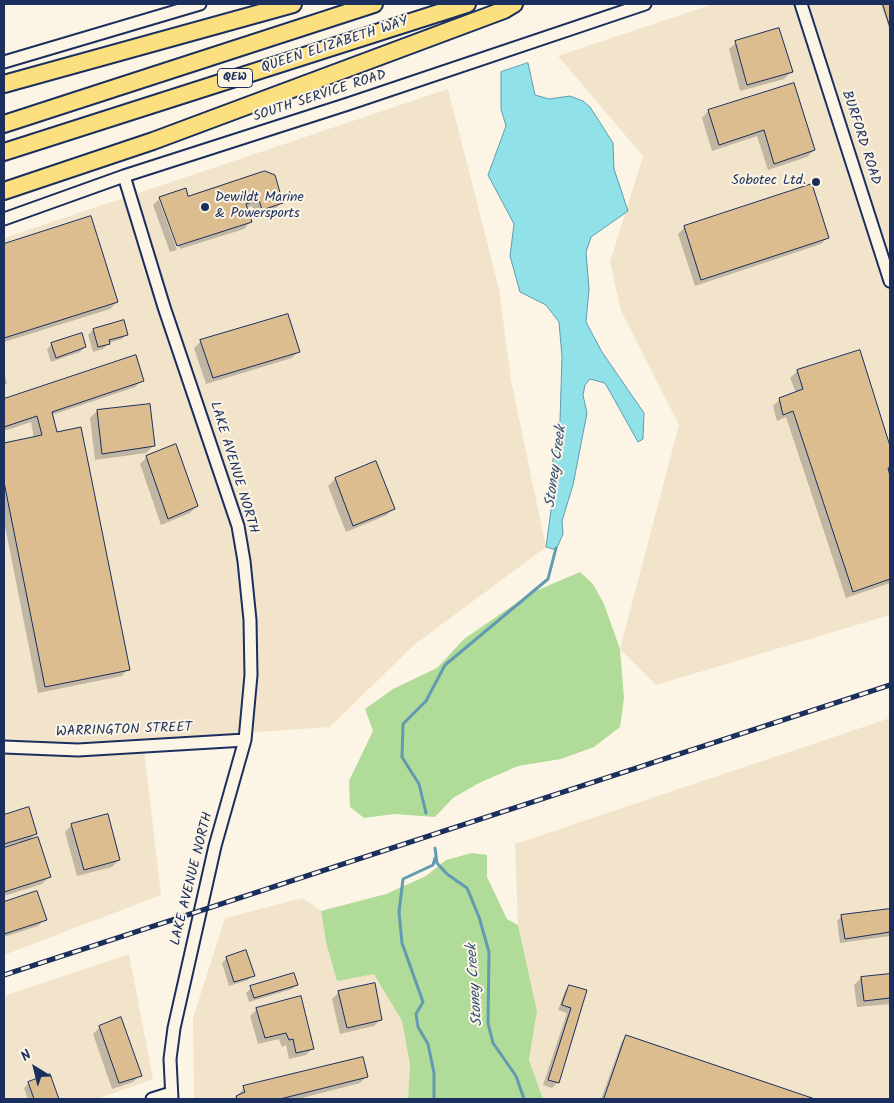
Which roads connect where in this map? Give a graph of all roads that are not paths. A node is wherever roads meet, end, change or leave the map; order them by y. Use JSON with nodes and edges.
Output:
{"nodes":[{"id":1,"x":200,"y":4,"type":"edge"},
{"id":2,"x":293,"y":4,"type":"edge"},
{"id":3,"x":374,"y":4,"type":"edge"},
{"id":4,"x":467,"y":4,"type":"edge"},
{"id":5,"x":514,"y":4,"type":"edge"},
{"id":6,"x":645,"y":4,"type":"edge"},
{"id":7,"x":801,"y":4,"type":"edge"},
{"id":8,"x":4,"y":62,"type":"edge"},
{"id":9,"x":4,"y":84,"type":"edge"},
{"id":10,"x":4,"y":124,"type":"edge"},
{"id":11,"x":4,"y":152,"type":"edge"},
{"id":12,"x":124,"y":176,"type":"junction"},
{"id":13,"x":4,"y":191,"type":"edge"},
{"id":14,"x":4,"y":219,"type":"edge"},
{"id":15,"x":890,"y":281,"type":"edge"},
{"id":16,"x":245,"y":740,"type":"junction"},
{"id":17,"x":4,"y":747,"type":"edge"},
{"id":18,"x":172,"y":1096,"type":"edge"},
{"id":19,"x":152,"y":1099,"type":"edge"}],
"edges":[{"from":1,"to":8,"type":"street"},
{"from":2,"to":9,"type":"highway"},
{"from":3,"to":10,"type":"highway","name":"QUEEN ELIZABETH WAY","number":"QEW"},
{"from":4,"to":11,"type":"highway","name":"QUEEN ELIZABETH WAY","number":"QEW"},
{"from":5,"to":13,"type":"highway"},
{"from":6,"to":12,"type":"street","name":"SOUTH SERVICE ROAD"},
{"from":7,"to":15,"type":"street","name":"BURFORD ROAD"},
{"from":12,"to":14,"type":"street","name":"SOUTH SERVICE ROAD"},
{"from":12,"to":16,"type":"street","name":"LAKE AVENUE NORTH"},
{"from":16,"to":17,"type":"street","name":"WARRINGTON STREET"},
{"from":16,"to":18,"type":"street","name":"LAKE AVENUE NORTH"},
{"from":18,"to":19,"type":"street"}]}
